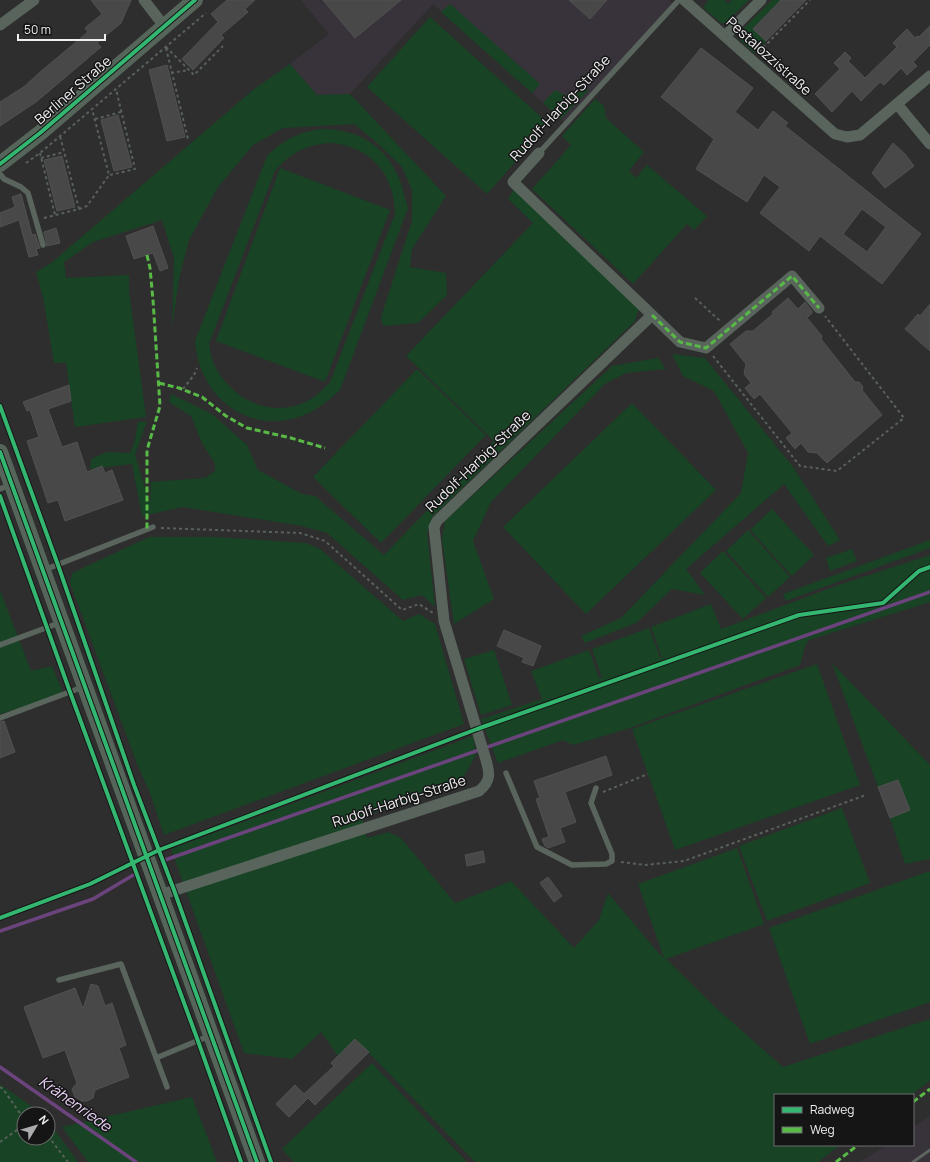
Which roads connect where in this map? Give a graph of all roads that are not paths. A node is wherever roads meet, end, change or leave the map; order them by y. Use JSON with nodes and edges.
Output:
{"nodes":[{"id":1,"x":34,"y":0,"type":"edge"},
{"id":2,"x":144,"y":0,"type":"edge"},
{"id":3,"x":195,"y":0,"type":"edge"},
{"id":4,"x":679,"y":0,"type":"edge"},
{"id":5,"x":684,"y":0,"type":"edge"},
{"id":6,"x":761,"y":0,"type":"edge"},
{"id":7,"x":0,"y":25,"type":"edge"},
{"id":8,"x":164,"y":26,"type":"junction"},
{"id":9,"x":725,"y":36,"type":"junction"},
{"id":10,"x":930,"y":76,"type":"edge"},
{"id":11,"x":897,"y":104,"type":"junction"},
{"id":12,"x":930,"y":144,"type":"edge"},
{"id":13,"x":538,"y":153,"type":"joint"},
{"id":14,"x":0,"y":164,"type":"edge"},
{"id":15,"x":0,"y":174,"type":"edge"},
{"id":16,"x":43,"y":245,"type":"dead end"},
{"id":17,"x":819,"y":308,"type":"road end"},
{"id":18,"x":652,"y":315,"type":"junction"},
{"id":19,"x":0,"y":452,"type":"edge"},
{"id":20,"x":6,"y":487,"type":"edge"},
{"id":21,"x":153,"y":527,"type":"road end"},
{"id":22,"x":44,"y":570,"type":"junction"},
{"id":23,"x":62,"y":622,"type":"junction"},
{"id":24,"x":0,"y":645,"type":"edge"},
{"id":25,"x":85,"y":686,"type":"junction"},
{"id":26,"x":0,"y":718,"type":"edge"},
{"id":27,"x":506,"y":773,"type":"dead end"},
{"id":28,"x":596,"y":788,"type":"dead end"},
{"id":29,"x":160,"y":895,"type":"junction"},
{"id":30,"x":59,"y":980,"type":"dead end"},
{"id":31,"x":212,"y":1035,"type":"junction"},
{"id":32,"x":156,"y":1058,"type":"junction"},
{"id":33,"x":167,"y":1087,"type":"dead end"},
{"id":34,"x":257,"y":1162,"type":"edge"}],
"edges":[{"from":1,"to":7,"type":"street"},
{"from":2,"to":8,"type":"street"},
{"from":3,"to":8,"type":"street","name":"Berliner Straße"},
{"from":4,"to":13,"type":"lane","name":"Rudolf-Harbig-Straße"},
{"from":5,"to":9,"type":"street","name":"Pestalozzistraße"},
{"from":6,"to":9,"type":"street"},
{"from":8,"to":14,"type":"street","name":"Berliner Straße"},
{"from":9,"to":11,"type":"street","name":"Pestalozzistraße"},
{"from":10,"to":11,"type":"street"},
{"from":11,"to":12,"type":"street"},
{"from":13,"to":18,"type":"street","name":"Rudolf-Harbig-Straße"},
{"from":15,"to":16,"type":"lane"},
{"from":17,"to":18,"type":"street"},
{"from":18,"to":29,"type":"street","name":"Rudolf-Harbig-Straße"},
{"from":19,"to":20,"type":"street"},
{"from":20,"to":22,"type":"street"},
{"from":21,"to":22,"type":"lane"},
{"from":22,"to":23,"type":"street"},
{"from":23,"to":24,"type":"lane"},
{"from":23,"to":25,"type":"street"},
{"from":25,"to":26,"type":"lane"},
{"from":25,"to":29,"type":"street"},
{"from":27,"to":28,"type":"lane"},
{"from":29,"to":31,"type":"street"},
{"from":30,"to":32,"type":"lane"},
{"from":31,"to":32,"type":"lane"},
{"from":31,"to":34,"type":"street"},
{"from":32,"to":33,"type":"lane"}]}
